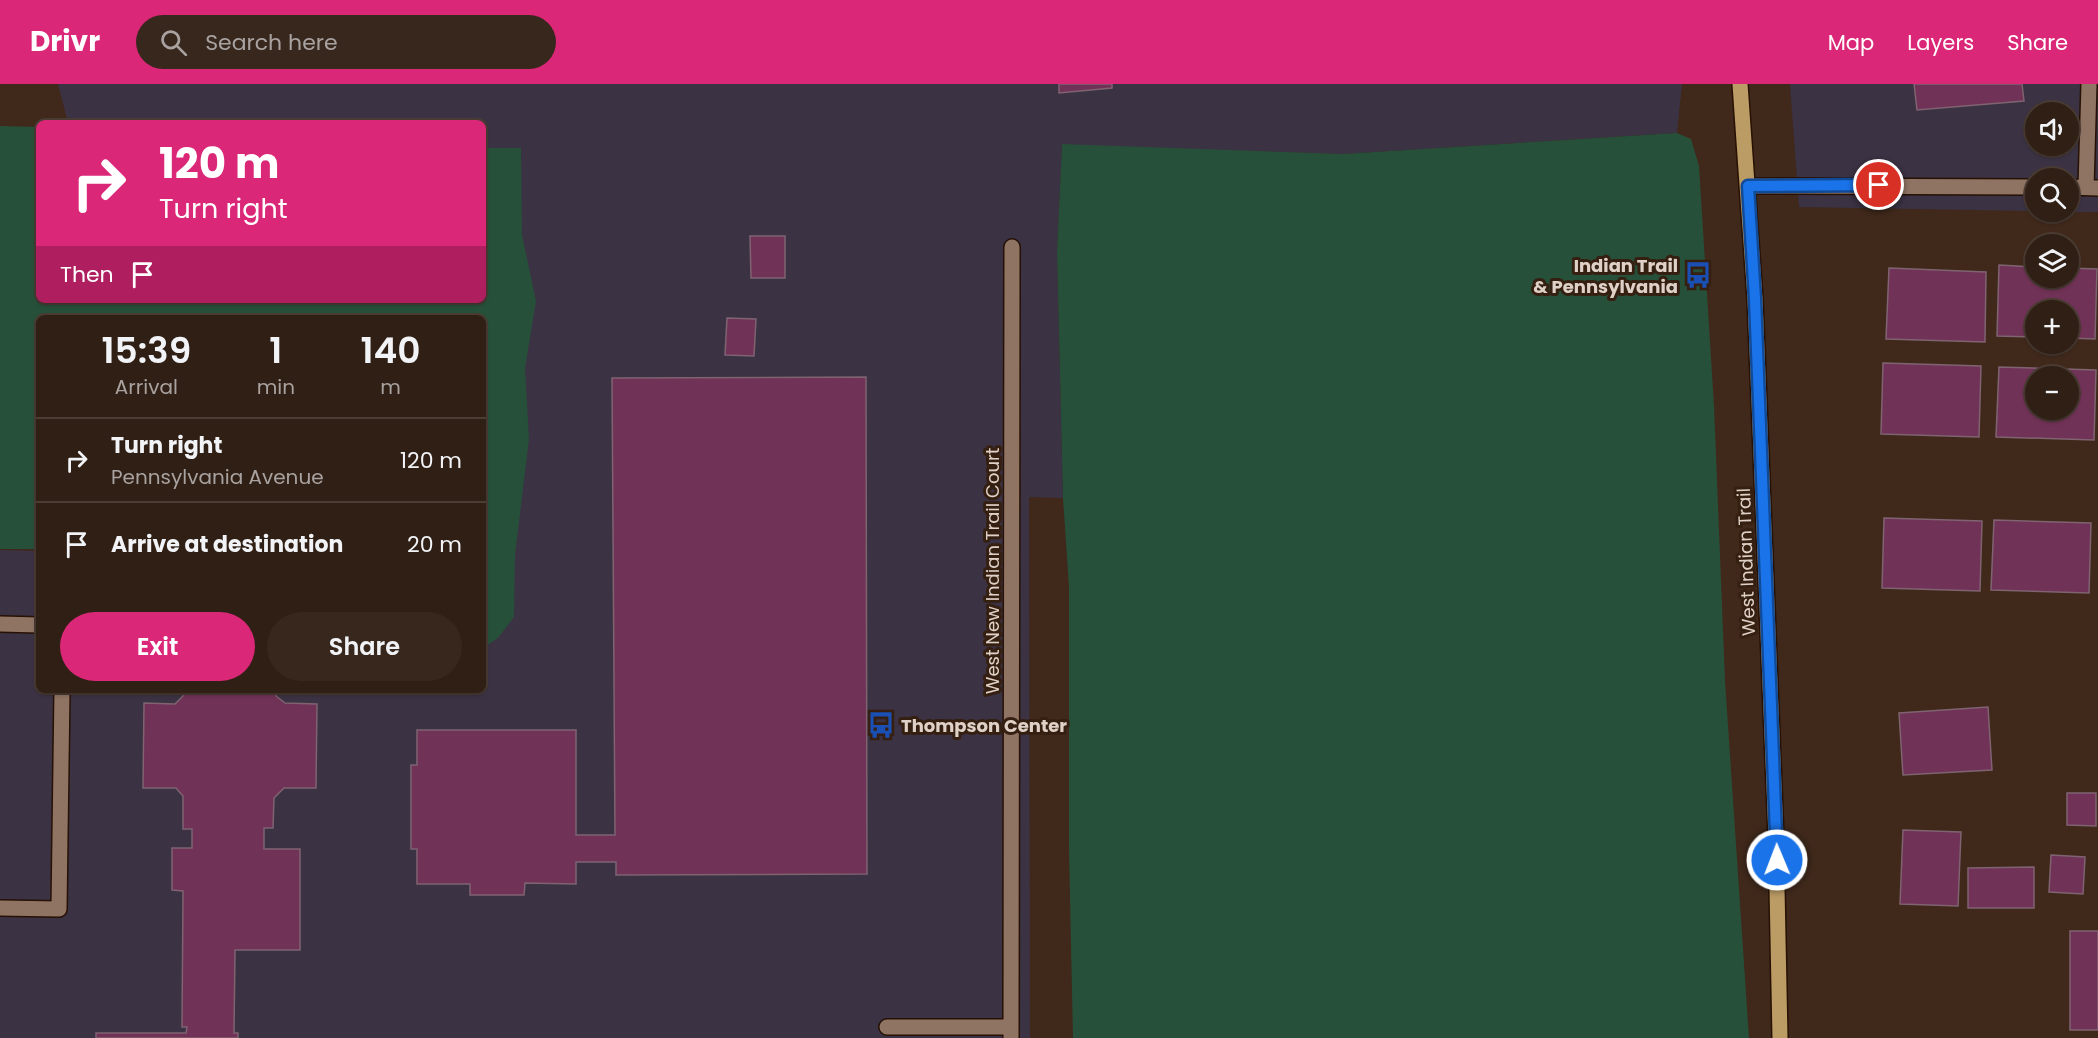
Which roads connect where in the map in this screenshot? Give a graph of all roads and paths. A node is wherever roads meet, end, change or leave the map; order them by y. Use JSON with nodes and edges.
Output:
{"nodes":[{"id":1,"x":1740,"y":84,"type":"edge"},
{"id":2,"x":2092,"y":90,"type":"edge"},
{"id":3,"x":1748,"y":186,"type":"junction"},
{"id":4,"x":2025,"y":187,"type":"edge"},
{"id":5,"x":2092,"y":188,"type":"edge"},
{"id":6,"x":1012,"y":247,"type":"dead end"},
{"id":7,"x":0,"y":624,"type":"edge"},
{"id":8,"x":36,"y":625,"type":"edge"},
{"id":9,"x":62,"y":693,"type":"edge"},
{"id":10,"x":0,"y":908,"type":"edge"},
{"id":11,"x":887,"y":1027,"type":"dead end"},
{"id":12,"x":1011,"y":1032,"type":"edge"},
{"id":13,"x":1780,"y":1038,"type":"edge"}],
"edges":[{"from":1,"to":3,"type":"main road","name":"West Indian Trail"},
{"from":2,"to":5,"type":"street"},
{"from":3,"to":4,"type":"street"},
{"from":3,"to":13,"type":"main road","name":"West Indian Trail"},
{"from":6,"to":12,"type":"street","name":"West New Indian Trail Court"},
{"from":7,"to":8,"type":"street"},
{"from":9,"to":10,"type":"street"},
{"from":11,"to":12,"type":"street"}]}
